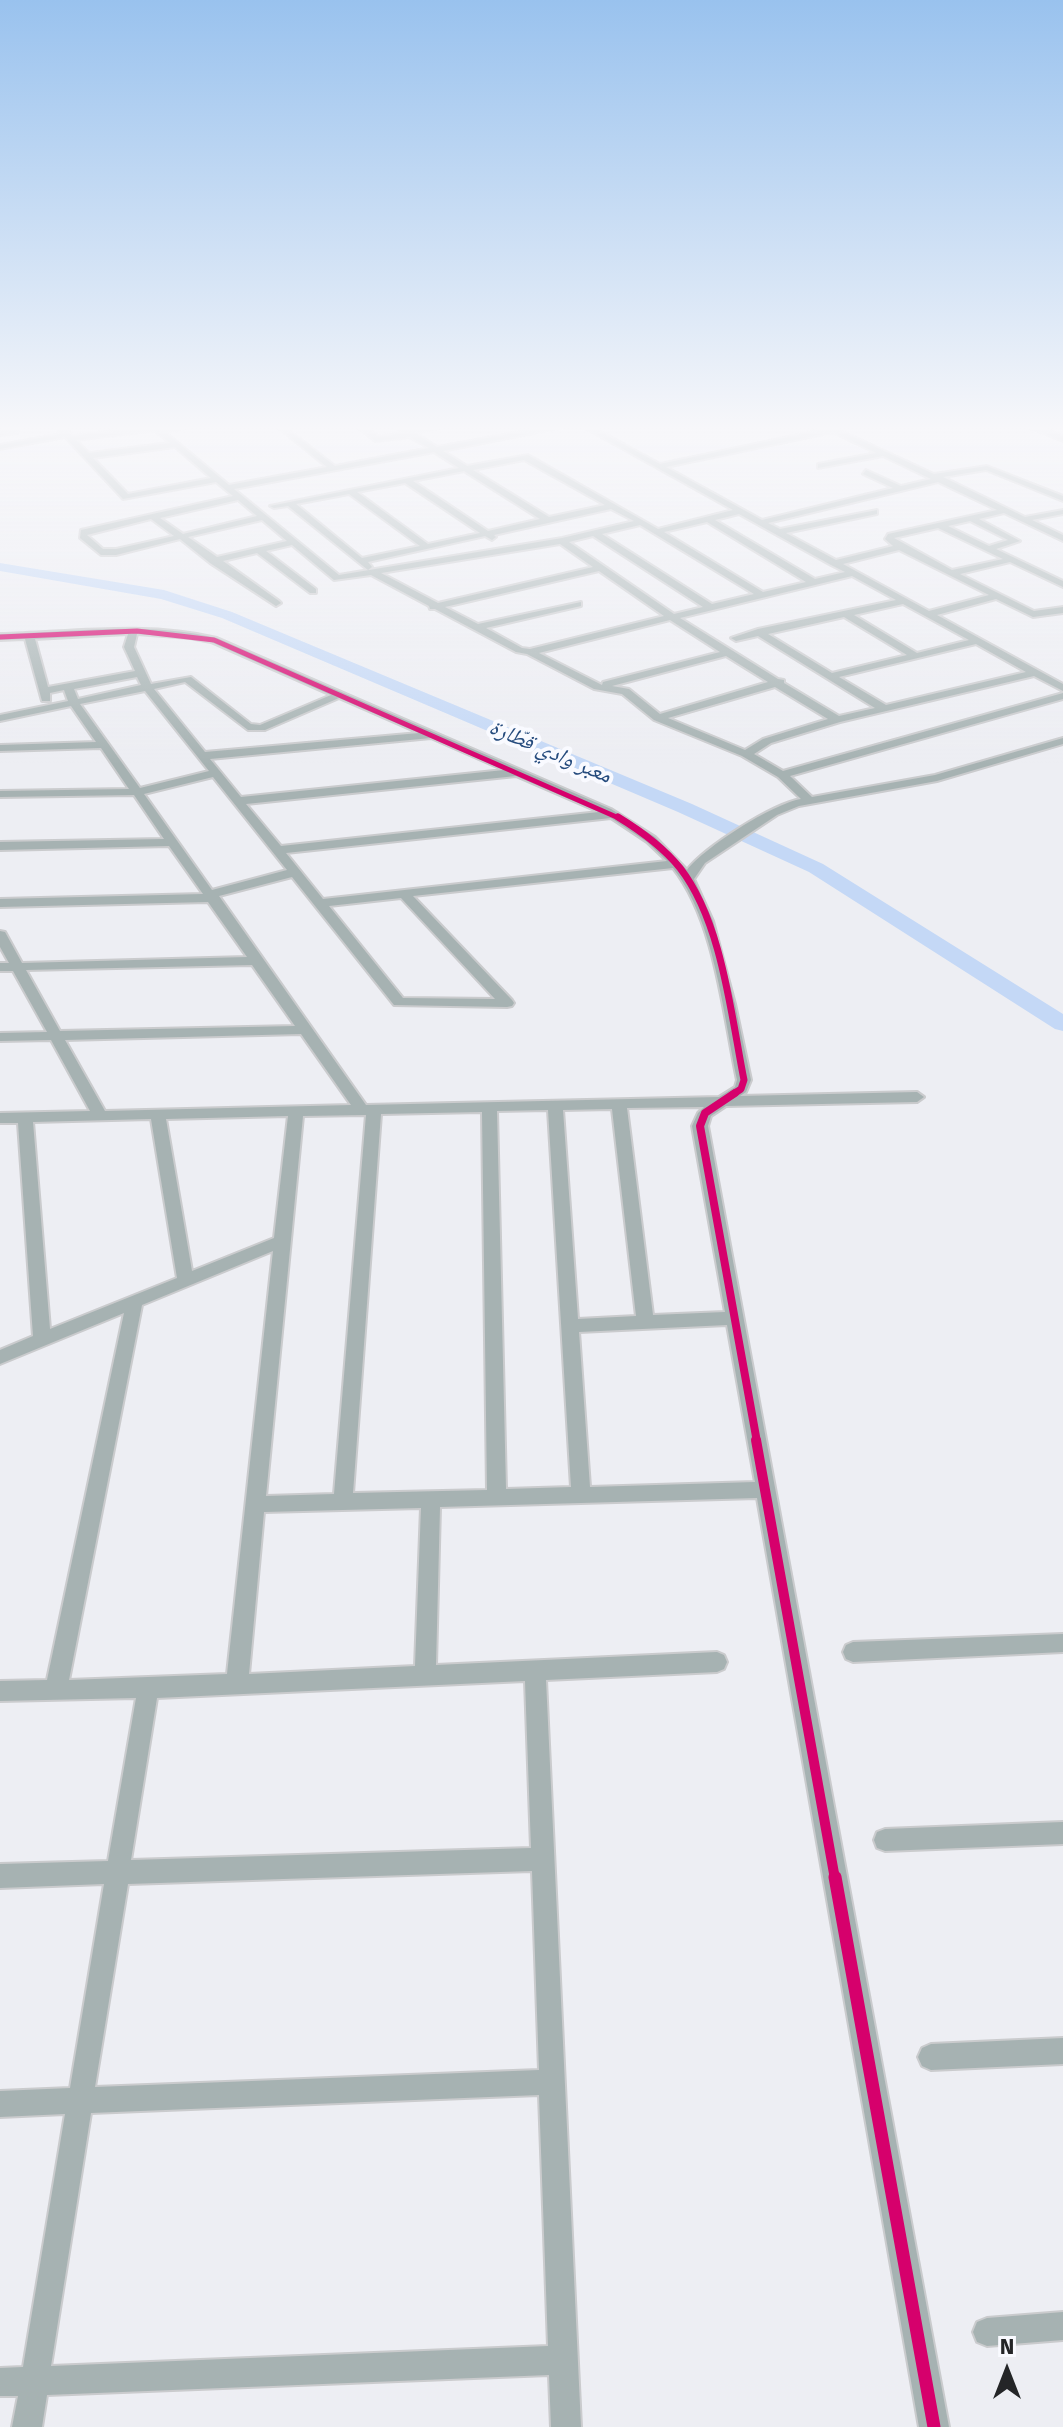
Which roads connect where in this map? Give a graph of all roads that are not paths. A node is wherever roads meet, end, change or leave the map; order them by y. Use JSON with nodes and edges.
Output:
{"nodes":[{"id":1,"x":86,"y":538,"type":"edge"},
{"id":2,"x":176,"y":538,"type":"edge"},
{"id":3,"x":183,"y":538,"type":"edge"},
{"id":4,"x":289,"y":538,"type":"edge"},
{"id":5,"x":333,"y":538,"type":"edge"},
{"id":6,"x":415,"y":538,"type":"edge"},
{"id":7,"x":462,"y":538,"type":"edge"},
{"id":8,"x":494,"y":538,"type":"edge"},
{"id":9,"x":575,"y":538,"type":"edge"},
{"id":10,"x":603,"y":538,"type":"edge"},
{"id":11,"x":670,"y":538,"type":"edge"},
{"id":12,"x":740,"y":538,"type":"edge"},
{"id":13,"x":790,"y":538,"type":"edge"},
{"id":14,"x":890,"y":538,"type":"edge"},
{"id":15,"x":965,"y":538,"type":"edge"},
{"id":16,"x":1011,"y":538,"type":"edge"},
{"id":17,"x":126,"y":541,"type":"dead end"},
{"id":18,"x":562,"y":541,"type":"junction"},
{"id":19,"x":795,"y":541,"type":"junction"},
{"id":20,"x":293,"y":542,"type":"junction"},
{"id":21,"x":782,"y":544,"type":"dead end"},
{"id":22,"x":502,"y":545,"type":"dead end"},
{"id":23,"x":426,"y":546,"type":"junction"},
{"id":24,"x":770,"y":546,"type":"dead end"},
{"id":25,"x":900,"y":547,"type":"junction"},
{"id":26,"x":136,"y":549,"type":"junction"},
{"id":27,"x":758,"y":549,"type":"junction"},
{"id":28,"x":986,"y":549,"type":"junction"},
{"id":29,"x":260,"y":551,"type":"junction"},
{"id":30,"x":1008,"y":560,"type":"junction"},
{"id":31,"x":213,"y":561,"type":"junction"},
{"id":32,"x":361,"y":561,"type":"junction"},
{"id":33,"x":834,"y":563,"type":"junction"},
{"id":34,"x":598,"y":568,"type":"junction"},
{"id":35,"x":372,"y":571,"type":"junction"},
{"id":36,"x":955,"y":572,"type":"junction"},
{"id":37,"x":852,"y":573,"type":"junction"},
{"id":38,"x":1061,"y":581,"type":"edge"},
{"id":39,"x":813,"y":582,"type":"junction"},
{"id":40,"x":313,"y":591,"type":"dead end"},
{"id":41,"x":761,"y":595,"type":"junction"},
{"id":42,"x":998,"y":596,"type":"junction"},
{"id":43,"x":905,"y":601,"type":"junction"},
{"id":44,"x":276,"y":603,"type":"dead end"},
{"id":45,"x":578,"y":604,"type":"dead end"},
{"id":46,"x":433,"y":607,"type":"junction"},
{"id":47,"x":710,"y":607,"type":"junction"},
{"id":48,"x":1063,"y":610,"type":"edge"},
{"id":49,"x":845,"y":614,"type":"junction"},
{"id":50,"x":929,"y":614,"type":"junction"},
{"id":51,"x":670,"y":617,"type":"junction"},
{"id":52,"x":475,"y":628,"type":"junction"},
{"id":53,"x":758,"y":632,"type":"junction"},
{"id":54,"x":133,"y":633,"type":"junction"},
{"id":55,"x":29,"y":636,"type":"junction"},
{"id":56,"x":0,"y":637,"type":"edge"},
{"id":57,"x":736,"y":638,"type":"dead end"},
{"id":58,"x":978,"y":641,"type":"junction"},
{"id":59,"x":530,"y":652,"type":"junction"},
{"id":60,"x":728,"y":653,"type":"junction"},
{"id":61,"x":914,"y":655,"type":"junction"},
{"id":62,"x":140,"y":673,"type":"junction"},
{"id":63,"x":1035,"y":673,"type":"junction"},
{"id":64,"x":832,"y":676,"type":"junction"},
{"id":65,"x":780,"y":682,"type":"junction"},
{"id":66,"x":68,"y":687,"type":"junction"},
{"id":67,"x":147,"y":687,"type":"junction"},
{"id":68,"x":598,"y":687,"type":"junction"},
{"id":69,"x":1063,"y":688,"type":"edge"},
{"id":70,"x":44,"y":691,"type":"junction"},
{"id":71,"x":341,"y":694,"type":"junction"},
{"id":72,"x":1063,"y":696,"type":"edge"},
{"id":73,"x":74,"y":703,"type":"junction"},
{"id":74,"x":48,"y":708,"type":"junction"},
{"id":75,"x":886,"y":710,"type":"junction"},
{"id":76,"x":0,"y":718,"type":"edge"},
{"id":77,"x":658,"y":718,"type":"junction"},
{"id":78,"x":837,"y":720,"type":"junction"},
{"id":79,"x":434,"y":735,"type":"junction"},
{"id":80,"x":1063,"y":741,"type":"edge"},
{"id":81,"x":105,"y":745,"type":"junction"},
{"id":82,"x":0,"y":748,"type":"edge"},
{"id":83,"x":746,"y":754,"type":"junction"},
{"id":84,"x":202,"y":756,"type":"junction"},
{"id":85,"x":520,"y":772,"type":"junction"},
{"id":86,"x":216,"y":773,"type":"junction"},
{"id":87,"x":782,"y":775,"type":"junction"},
{"id":88,"x":138,"y":792,"type":"junction"},
{"id":89,"x":0,"y":794,"type":"edge"},
{"id":90,"x":809,"y":800,"type":"junction"},
{"id":91,"x":238,"y":801,"type":"junction"},
{"id":92,"x":613,"y":814,"type":"junction"},
{"id":93,"x":174,"y":842,"type":"junction"},
{"id":94,"x":0,"y":846,"type":"edge"},
{"id":95,"x":278,"y":850,"type":"junction"},
{"id":96,"x":701,"y":860,"type":"junction"},
{"id":97,"x":677,"y":866,"type":"junction"},
{"id":98,"x":296,"y":872,"type":"junction"},
{"id":99,"x":404,"y":894,"type":"junction"},
{"id":100,"x":212,"y":896,"type":"junction"},
{"id":101,"x":0,"y":903,"type":"edge"},
{"id":102,"x":320,"y":903,"type":"junction"},
{"id":103,"x":0,"y":935,"type":"edge"},
{"id":104,"x":258,"y":961,"type":"junction"},
{"id":105,"x":0,"y":967,"type":"edge"},
{"id":106,"x":17,"y":967,"type":"junction"},
{"id":107,"x":306,"y":1030,"type":"junction"},
{"id":108,"x":56,"y":1036,"type":"junction"},
{"id":109,"x":0,"y":1037,"type":"edge"},
{"id":110,"x":917,"y":1097,"type":"dead end"},
{"id":111,"x":725,"y":1102,"type":"junction"},
{"id":112,"x":619,"y":1103,"type":"junction"},
{"id":113,"x":555,"y":1104,"type":"junction"},
{"id":114,"x":489,"y":1105,"type":"junction"},
{"id":115,"x":368,"y":1108,"type":"junction"},
{"id":116,"x":296,"y":1110,"type":"junction"},
{"id":117,"x":158,"y":1114,"type":"junction"},
{"id":118,"x":100,"y":1115,"type":"junction"},
{"id":119,"x":25,"y":1117,"type":"junction"},
{"id":120,"x":0,"y":1118,"type":"edge"},
{"id":121,"x":282,"y":1241,"type":"junction"},
{"id":122,"x":185,"y":1278,"type":"junction"},
{"id":123,"x":135,"y":1300,"type":"junction"},
{"id":124,"x":735,"y":1318,"type":"junction"},
{"id":125,"x":645,"y":1322,"type":"junction"},
{"id":126,"x":570,"y":1326,"type":"junction"},
{"id":127,"x":42,"y":1339,"type":"junction"},
{"id":128,"x":0,"y":1357,"type":"edge"},
{"id":129,"x":767,"y":1490,"type":"junction"},
{"id":130,"x":581,"y":1495,"type":"junction"},
{"id":131,"x":497,"y":1497,"type":"junction"},
{"id":132,"x":431,"y":1499,"type":"junction"},
{"id":133,"x":343,"y":1502,"type":"junction"},
{"id":134,"x":255,"y":1504,"type":"junction"},
{"id":135,"x":1063,"y":1643,"type":"edge"},
{"id":136,"x":853,"y":1652,"type":"dead end"},
{"id":137,"x":717,"y":1662,"type":"dead end"},
{"id":138,"x":535,"y":1670,"type":"junction"},
{"id":139,"x":425,"y":1675,"type":"junction"},
{"id":140,"x":237,"y":1684,"type":"junction"},
{"id":141,"x":148,"y":1688,"type":"junction"},
{"id":142,"x":56,"y":1690,"type":"junction"},
{"id":143,"x":0,"y":1691,"type":"edge"},
{"id":144,"x":1063,"y":1833,"type":"edge"},
{"id":145,"x":885,"y":1840,"type":"dead end"},
{"id":146,"x":542,"y":1859,"type":"junction"},
{"id":147,"x":118,"y":1873,"type":"junction"},
{"id":148,"x":0,"y":1876,"type":"edge"},
{"id":149,"x":1063,"y":2051,"type":"edge"},
{"id":150,"x":931,"y":2057,"type":"dead end"},
{"id":151,"x":551,"y":2082,"type":"junction"},
{"id":152,"x":80,"y":2103,"type":"junction"},
{"id":153,"x":0,"y":2104,"type":"edge"},
{"id":154,"x":1063,"y":2326,"type":"edge"},
{"id":155,"x":987,"y":2332,"type":"dead end"},
{"id":156,"x":563,"y":2360,"type":"junction"},
{"id":157,"x":35,"y":2380,"type":"junction"},
{"id":158,"x":0,"y":2382,"type":"edge"},
{"id":159,"x":27,"y":2427,"type":"edge"},
{"id":160,"x":566,"y":2427,"type":"edge"},
{"id":161,"x":934,"y":2427,"type":"edge"}],
"edges":[{"from":1,"to":26,"type":"street"},
{"from":2,"to":26,"type":"street"},
{"from":3,"to":31,"type":"street"},
{"from":4,"to":20,"type":"street"},
{"from":5,"to":32,"type":"street"},
{"from":6,"to":23,"type":"street"},
{"from":7,"to":23,"type":"street"},
{"from":8,"to":22,"type":"street"},
{"from":9,"to":18,"type":"street"},
{"from":10,"to":47,"type":"street"},
{"from":11,"to":41,"type":"street"},
{"from":12,"to":27,"type":"street"},
{"from":13,"to":19,"type":"street"},
{"from":14,"to":25,"type":"street"},
{"from":15,"to":28,"type":"street"},
{"from":16,"to":28,"type":"street"},
{"from":17,"to":26,"type":"street"},
{"from":18,"to":34,"type":"street"},
{"from":18,"to":35,"type":"street"},
{"from":19,"to":21,"type":"street"},
{"from":19,"to":33,"type":"street"},
{"from":20,"to":29,"type":"street"},
{"from":20,"to":35,"type":"street"},
{"from":23,"to":32,"type":"street"},
{"from":24,"to":27,"type":"street"},
{"from":25,"to":33,"type":"street"},
{"from":25,"to":36,"type":"street"},
{"from":27,"to":39,"type":"street"},
{"from":28,"to":30,"type":"street"},
{"from":29,"to":31,"type":"street"},
{"from":29,"to":40,"type":"street"},
{"from":30,"to":36,"type":"street"},
{"from":30,"to":38,"type":"street"},
{"from":31,"to":44,"type":"street"},
{"from":32,"to":35,"type":"street"},
{"from":33,"to":37,"type":"street"},
{"from":34,"to":46,"type":"street"},
{"from":34,"to":51,"type":"street"},
{"from":35,"to":46,"type":"street"},
{"from":36,"to":42,"type":"street"},
{"from":37,"to":39,"type":"street"},
{"from":37,"to":43,"type":"street"},
{"from":39,"to":41,"type":"street"},
{"from":41,"to":47,"type":"street"},
{"from":42,"to":48,"type":"street"},
{"from":42,"to":50,"type":"street"},
{"from":43,"to":49,"type":"street"},
{"from":43,"to":50,"type":"street"},
{"from":45,"to":52,"type":"street"},
{"from":46,"to":52,"type":"street"},
{"from":47,"to":51,"type":"street"},
{"from":49,"to":53,"type":"street"},
{"from":49,"to":61,"type":"street"},
{"from":50,"to":58,"type":"street"},
{"from":51,"to":59,"type":"street"},
{"from":51,"to":60,"type":"street"},
{"from":52,"to":59,"type":"street"},
{"from":53,"to":57,"type":"street"},
{"from":53,"to":64,"type":"street"},
{"from":54,"to":55,"type":"street"},
{"from":54,"to":62,"type":"street"},
{"from":54,"to":71,"type":"street"},
{"from":55,"to":56,"type":"street"},
{"from":55,"to":70,"type":"street"},
{"from":58,"to":61,"type":"street"},
{"from":58,"to":63,"type":"street"},
{"from":59,"to":68,"type":"street"},
{"from":60,"to":65,"type":"street"},
{"from":60,"to":68,"type":"street"},
{"from":61,"to":64,"type":"street"},
{"from":62,"to":66,"type":"street"},
{"from":62,"to":67,"type":"street"},
{"from":63,"to":69,"type":"street"},
{"from":63,"to":75,"type":"street"},
{"from":64,"to":75,"type":"street"},
{"from":65,"to":77,"type":"street"},
{"from":65,"to":78,"type":"street"},
{"from":66,"to":70,"type":"street"},
{"from":66,"to":73,"type":"street"},
{"from":67,"to":71,"type":"street"},
{"from":67,"to":73,"type":"street"},
{"from":67,"to":84,"type":"street"},
{"from":68,"to":77,"type":"street"},
{"from":70,"to":74,"type":"street"},
{"from":71,"to":79,"type":"street"},
{"from":72,"to":87,"type":"street"},
{"from":73,"to":74,"type":"street"},
{"from":73,"to":81,"type":"street"},
{"from":74,"to":76,"type":"street"},
{"from":75,"to":78,"type":"street"},
{"from":77,"to":83,"type":"street"},
{"from":78,"to":83,"type":"street"},
{"from":79,"to":84,"type":"street"},
{"from":79,"to":85,"type":"street"},
{"from":80,"to":90,"type":"street"},
{"from":81,"to":82,"type":"street"},
{"from":81,"to":88,"type":"street"},
{"from":83,"to":87,"type":"street"},
{"from":84,"to":86,"type":"street"},
{"from":85,"to":91,"type":"street"},
{"from":85,"to":92,"type":"street"},
{"from":86,"to":88,"type":"street"},
{"from":86,"to":91,"type":"street"},
{"from":87,"to":90,"type":"street"},
{"from":88,"to":89,"type":"street"},
{"from":88,"to":93,"type":"street"},
{"from":90,"to":96,"type":"street"},
{"from":91,"to":95,"type":"street"},
{"from":92,"to":95,"type":"street"},
{"from":92,"to":97,"type":"street"},
{"from":93,"to":94,"type":"street"},
{"from":93,"to":100,"type":"street"},
{"from":95,"to":98,"type":"street"},
{"from":96,"to":97,"type":"street"},
{"from":96,"to":97,"type":"street"},
{"from":97,"to":99,"type":"street"},
{"from":97,"to":111,"type":"street"},
{"from":98,"to":100,"type":"street"},
{"from":98,"to":102,"type":"street"},
{"from":99,"to":102,"type":"street"},
{"from":99,"to":102,"type":"street"},
{"from":100,"to":101,"type":"street"},
{"from":100,"to":104,"type":"street"},
{"from":103,"to":106,"type":"street"},
{"from":104,"to":106,"type":"street"},
{"from":104,"to":107,"type":"street"},
{"from":105,"to":106,"type":"street"},
{"from":106,"to":108,"type":"street"},
{"from":107,"to":108,"type":"street"},
{"from":107,"to":115,"type":"street"},
{"from":108,"to":109,"type":"street"},
{"from":108,"to":118,"type":"street"},
{"from":110,"to":111,"type":"street"},
{"from":111,"to":112,"type":"street"},
{"from":111,"to":124,"type":"street"},
{"from":112,"to":113,"type":"street"},
{"from":112,"to":125,"type":"street"},
{"from":113,"to":114,"type":"street"},
{"from":113,"to":126,"type":"street"},
{"from":114,"to":115,"type":"street"},
{"from":114,"to":131,"type":"street"},
{"from":115,"to":116,"type":"street"},
{"from":115,"to":133,"type":"street"},
{"from":116,"to":117,"type":"street"},
{"from":116,"to":121,"type":"street"},
{"from":117,"to":118,"type":"street"},
{"from":117,"to":122,"type":"street"},
{"from":118,"to":119,"type":"street"},
{"from":119,"to":120,"type":"street"},
{"from":119,"to":127,"type":"street"},
{"from":121,"to":122,"type":"street"},
{"from":121,"to":134,"type":"street"},
{"from":122,"to":123,"type":"street"},
{"from":123,"to":127,"type":"street"},
{"from":123,"to":142,"type":"street"},
{"from":124,"to":125,"type":"street"},
{"from":124,"to":129,"type":"street"},
{"from":125,"to":126,"type":"street"},
{"from":126,"to":130,"type":"street"},
{"from":127,"to":128,"type":"street"},
{"from":129,"to":130,"type":"street"},
{"from":129,"to":161,"type":"street"},
{"from":130,"to":131,"type":"street"},
{"from":131,"to":132,"type":"street"},
{"from":132,"to":133,"type":"street"},
{"from":132,"to":139,"type":"street"},
{"from":133,"to":134,"type":"street"},
{"from":134,"to":140,"type":"street"},
{"from":135,"to":136,"type":"street"},
{"from":137,"to":138,"type":"street"},
{"from":138,"to":139,"type":"street"},
{"from":138,"to":146,"type":"street"},
{"from":139,"to":140,"type":"street"},
{"from":140,"to":141,"type":"street"},
{"from":141,"to":142,"type":"street"},
{"from":141,"to":147,"type":"street"},
{"from":142,"to":143,"type":"street"},
{"from":144,"to":145,"type":"street"},
{"from":146,"to":147,"type":"street"},
{"from":146,"to":151,"type":"street"},
{"from":147,"to":148,"type":"street"},
{"from":147,"to":152,"type":"street"},
{"from":149,"to":150,"type":"street"},
{"from":151,"to":152,"type":"street"},
{"from":151,"to":156,"type":"street"},
{"from":152,"to":153,"type":"street"},
{"from":152,"to":157,"type":"street"},
{"from":154,"to":155,"type":"street"},
{"from":156,"to":157,"type":"street"},
{"from":156,"to":160,"type":"street"},
{"from":157,"to":158,"type":"street"},
{"from":157,"to":159,"type":"street"}]}
